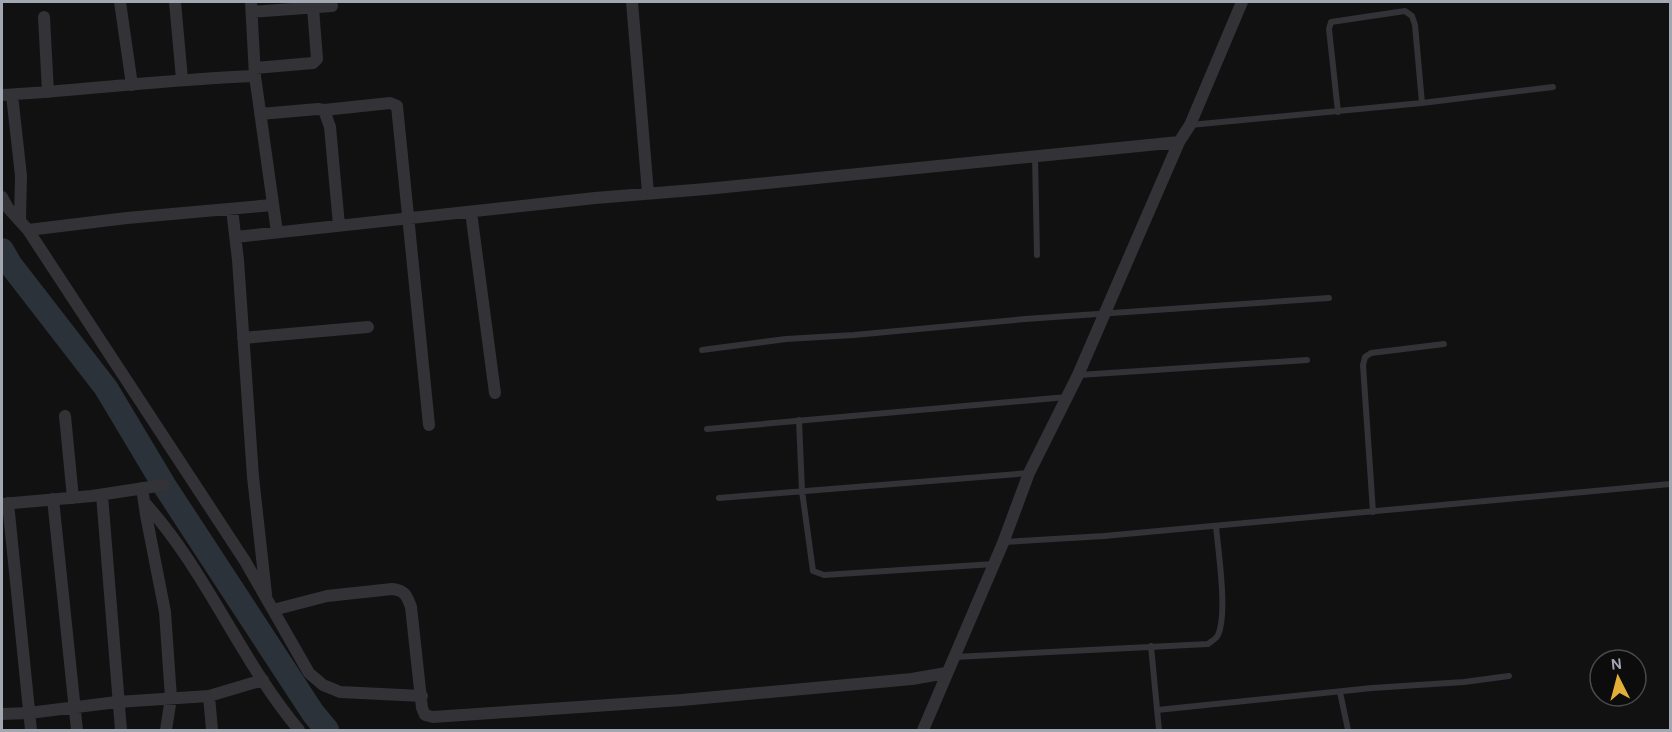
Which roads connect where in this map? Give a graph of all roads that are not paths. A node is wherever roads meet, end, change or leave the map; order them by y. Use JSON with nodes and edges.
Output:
{"nodes":[{"id":1,"x":120,"y":2,"type":"edge"},
{"id":2,"x":175,"y":2,"type":"edge"},
{"id":3,"x":632,"y":2,"type":"edge"},
{"id":4,"x":1242,"y":2,"type":"edge"},
{"id":5,"x":333,"y":6,"type":"dead end"},
{"id":6,"x":252,"y":7,"type":"edge"},
{"id":7,"x":313,"y":8,"type":"junction"},
{"id":8,"x":44,"y":17,"type":"dead end"},
{"id":9,"x":255,"y":72,"type":"junction"},
{"id":10,"x":182,"y":79,"type":"junction"},
{"id":11,"x":132,"y":85,"type":"junction"},
{"id":12,"x":1553,"y":87,"type":"dead end"},
{"id":13,"x":48,"y":92,"type":"junction"},
{"id":14,"x":7,"y":95,"type":"edge"},
{"id":15,"x":1422,"y":103,"type":"junction"},
{"id":16,"x":324,"y":110,"type":"junction"},
{"id":17,"x":1338,"y":112,"type":"junction"},
{"id":18,"x":260,"y":114,"type":"junction"},
{"id":19,"x":1190,"y":125,"type":"junction"},
{"id":20,"x":1179,"y":142,"type":"junction"},
{"id":21,"x":1035,"y":155,"type":"junction"},
{"id":22,"x":648,"y":193,"type":"junction"},
{"id":23,"x":2,"y":197,"type":"edge"},
{"id":24,"x":272,"y":205,"type":"junction"},
{"id":25,"x":5,"y":209,"type":"edge"},
{"id":26,"x":232,"y":209,"type":"junction"},
{"id":27,"x":471,"y":212,"type":"junction"},
{"id":28,"x":408,"y":218,"type":"junction"},
{"id":29,"x":24,"y":225,"type":"junction"},
{"id":30,"x":339,"y":225,"type":"junction"},
{"id":31,"x":277,"y":232,"type":"junction"},
{"id":32,"x":236,"y":237,"type":"junction"},
{"id":33,"x":1037,"y":255,"type":"dead end"},
{"id":34,"x":1329,"y":298,"type":"dead end"},
{"id":35,"x":1104,"y":314,"type":"junction"},
{"id":36,"x":368,"y":327,"type":"dead end"},
{"id":37,"x":243,"y":338,"type":"junction"},
{"id":38,"x":1444,"y":344,"type":"dead end"},
{"id":39,"x":702,"y":350,"type":"dead end"},
{"id":40,"x":1307,"y":360,"type":"dead end"},
{"id":41,"x":1078,"y":375,"type":"junction"},
{"id":42,"x":495,"y":393,"type":"dead end"},
{"id":43,"x":1067,"y":396,"type":"junction"},
{"id":44,"x":65,"y":416,"type":"dead end"},
{"id":45,"x":799,"y":420,"type":"junction"},
{"id":46,"x":429,"y":425,"type":"dead end"},
{"id":47,"x":707,"y":429,"type":"dead end"},
{"id":48,"x":1029,"y":472,"type":"junction"},
{"id":49,"x":1671,"y":484,"type":"edge"},
{"id":50,"x":164,"y":485,"type":"dead end"},
{"id":51,"x":142,"y":488,"type":"junction"},
{"id":52,"x":802,"y":491,"type":"junction"},
{"id":53,"x":102,"y":495,"type":"junction"},
{"id":54,"x":73,"y":498,"type":"junction"},
{"id":55,"x":719,"y":498,"type":"dead end"},
{"id":56,"x":53,"y":500,"type":"junction"},
{"id":57,"x":144,"y":501,"type":"junction"},
{"id":58,"x":5,"y":504,"type":"edge"},
{"id":59,"x":1373,"y":512,"type":"junction"},
{"id":60,"x":1216,"y":526,"type":"junction"},
{"id":61,"x":1003,"y":543,"type":"junction"},
{"id":62,"x":994,"y":563,"type":"junction"},
{"id":63,"x":266,"y":598,"type":"junction"},
{"id":64,"x":273,"y":610,"type":"junction"},
{"id":65,"x":1151,"y":646,"type":"junction"},
{"id":66,"x":953,"y":658,"type":"junction"},
{"id":67,"x":946,"y":673,"type":"junction"},
{"id":68,"x":1509,"y":676,"type":"dead end"},
{"id":69,"x":263,"y":680,"type":"junction"},
{"id":70,"x":1340,"y":692,"type":"junction"},
{"id":71,"x":208,"y":696,"type":"junction"},
{"id":72,"x":422,"y":696,"type":"junction"},
{"id":73,"x":171,"y":698,"type":"junction"},
{"id":74,"x":117,"y":702,"type":"junction"},
{"id":75,"x":74,"y":707,"type":"junction"},
{"id":76,"x":1157,"y":710,"type":"junction"},
{"id":77,"x":29,"y":713,"type":"junction"},
{"id":78,"x":2,"y":714,"type":"edge"},
{"id":79,"x":32,"y":730,"type":"edge"},
{"id":80,"x":77,"y":730,"type":"edge"},
{"id":81,"x":121,"y":730,"type":"edge"},
{"id":82,"x":166,"y":730,"type":"edge"},
{"id":83,"x":212,"y":730,"type":"edge"},
{"id":84,"x":299,"y":730,"type":"edge"},
{"id":85,"x":923,"y":730,"type":"edge"},
{"id":86,"x":1159,"y":730,"type":"edge"},
{"id":87,"x":1348,"y":730,"type":"edge"}],
"edges":[{"from":1,"to":11,"type":"street"},
{"from":2,"to":10,"type":"street"},
{"from":3,"to":22,"type":"street"},
{"from":4,"to":19,"type":"street"},
{"from":5,"to":7,"type":"street"},
{"from":6,"to":7,"type":"street"},
{"from":6,"to":9,"type":"street"},
{"from":7,"to":9,"type":"street"},
{"from":8,"to":13,"type":"street"},
{"from":9,"to":10,"type":"street"},
{"from":9,"to":18,"type":"street"},
{"from":10,"to":11,"type":"street"},
{"from":11,"to":13,"type":"street"},
{"from":12,"to":15,"type":"lane"},
{"from":13,"to":14,"type":"street"},
{"from":14,"to":29,"type":"street"},
{"from":15,"to":17,"type":"lane"},
{"from":15,"to":17,"type":"lane"},
{"from":16,"to":18,"type":"street"},
{"from":16,"to":28,"type":"street"},
{"from":16,"to":30,"type":"street"},
{"from":17,"to":19,"type":"lane"},
{"from":18,"to":24,"type":"street"},
{"from":19,"to":20,"type":"street"},
{"from":20,"to":21,"type":"street"},
{"from":20,"to":35,"type":"street"},
{"from":21,"to":22,"type":"street"},
{"from":21,"to":33,"type":"lane"},
{"from":22,"to":27,"type":"street"},
{"from":23,"to":25,"type":"street"},
{"from":24,"to":26,"type":"street"},
{"from":24,"to":31,"type":"street"},
{"from":25,"to":29,"type":"street"},
{"from":26,"to":29,"type":"street"},
{"from":26,"to":32,"type":"street"},
{"from":27,"to":28,"type":"street"},
{"from":27,"to":42,"type":"street"},
{"from":28,"to":30,"type":"street"},
{"from":28,"to":46,"type":"street"},
{"from":29,"to":63,"type":"street"},
{"from":30,"to":31,"type":"street"},
{"from":31,"to":32,"type":"street"},
{"from":32,"to":37,"type":"street"},
{"from":34,"to":35,"type":"lane"},
{"from":35,"to":39,"type":"lane"},
{"from":35,"to":41,"type":"street"},
{"from":36,"to":37,"type":"street"},
{"from":37,"to":63,"type":"street"},
{"from":38,"to":59,"type":"lane"},
{"from":40,"to":41,"type":"lane"},
{"from":41,"to":43,"type":"street"},
{"from":43,"to":45,"type":"lane"},
{"from":43,"to":48,"type":"street"},
{"from":44,"to":54,"type":"street"},
{"from":45,"to":47,"type":"lane"},
{"from":45,"to":52,"type":"lane"},
{"from":48,"to":52,"type":"lane"},
{"from":48,"to":61,"type":"street"},
{"from":49,"to":59,"type":"lane"},
{"from":50,"to":51,"type":"street"},
{"from":51,"to":53,"type":"street"},
{"from":51,"to":57,"type":"street"},
{"from":52,"to":55,"type":"lane"},
{"from":52,"to":62,"type":"lane"},
{"from":53,"to":54,"type":"street"},
{"from":53,"to":74,"type":"street"},
{"from":54,"to":56,"type":"street"},
{"from":56,"to":58,"type":"street"},
{"from":56,"to":75,"type":"street"},
{"from":57,"to":69,"type":"street"},
{"from":57,"to":73,"type":"street"},
{"from":58,"to":77,"type":"street"},
{"from":59,"to":60,"type":"lane"},
{"from":60,"to":61,"type":"lane"},
{"from":60,"to":65,"type":"lane"},
{"from":61,"to":62,"type":"street"},
{"from":62,"to":66,"type":"street"},
{"from":63,"to":64,"type":"street"},
{"from":64,"to":72,"type":"street"},
{"from":64,"to":72,"type":"street"},
{"from":65,"to":66,"type":"lane"},
{"from":65,"to":76,"type":"lane"},
{"from":66,"to":67,"type":"street"},
{"from":67,"to":72,"type":"street"},
{"from":67,"to":85,"type":"street"},
{"from":68,"to":70,"type":"lane"},
{"from":69,"to":71,"type":"street"},
{"from":69,"to":84,"type":"street"},
{"from":70,"to":76,"type":"lane"},
{"from":70,"to":87,"type":"lane"},
{"from":71,"to":73,"type":"street"},
{"from":71,"to":83,"type":"street"},
{"from":73,"to":74,"type":"street"},
{"from":73,"to":82,"type":"street"},
{"from":74,"to":75,"type":"street"},
{"from":74,"to":81,"type":"street"},
{"from":75,"to":77,"type":"street"},
{"from":75,"to":80,"type":"street"},
{"from":76,"to":86,"type":"lane"},
{"from":77,"to":78,"type":"street"},
{"from":77,"to":79,"type":"street"}]}
